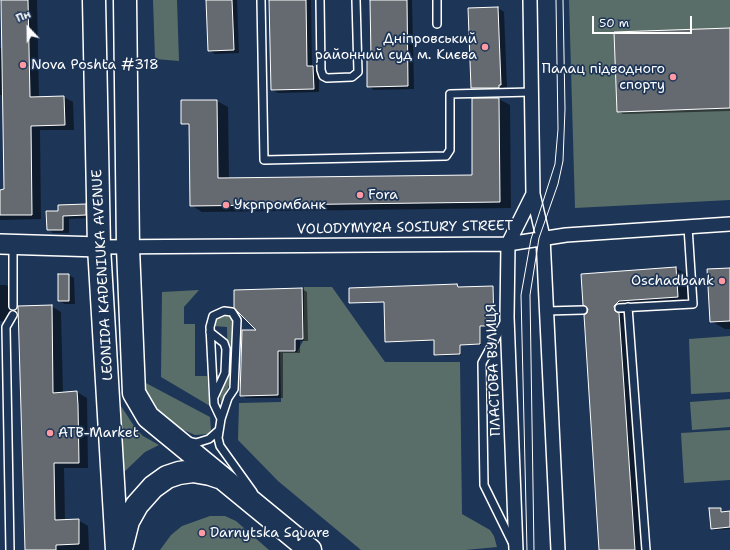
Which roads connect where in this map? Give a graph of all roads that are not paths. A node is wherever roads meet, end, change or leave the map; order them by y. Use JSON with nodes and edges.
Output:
{"nodes":[{"id":1,"x":94,"y":0,"type":"edge"},
{"id":2,"x":125,"y":0,"type":"edge"},
{"id":3,"x":261,"y":0,"type":"edge"},
{"id":4,"x":320,"y":0,"type":"edge"},
{"id":5,"x":356,"y":0,"type":"edge"},
{"id":6,"x":437,"y":0,"type":"edge"},
{"id":7,"x":530,"y":0,"type":"edge"},
{"id":8,"x":438,"y":24,"type":"dead end"},
{"id":9,"x":532,"y":92,"type":"junction"},
{"id":10,"x":533,"y":194,"type":"junction"},
{"id":11,"x":730,"y":224,"type":"edge"},
{"id":12,"x":688,"y":227,"type":"junction"},
{"id":13,"x":543,"y":237,"type":"junction"},
{"id":14,"x":6,"y":244,"type":"edge"},
{"id":15,"x":508,"y":244,"type":"junction"},
{"id":16,"x":99,"y":247,"type":"junction"},
{"id":17,"x":128,"y":248,"type":"junction"},
{"id":18,"x":13,"y":306,"type":"dead end"},
{"id":19,"x":619,"y":308,"type":"dead end"},
{"id":20,"x":628,"y":308,"type":"junction"},
{"id":21,"x":583,"y":310,"type":"dead end"},
{"id":22,"x":546,"y":311,"type":"junction"},
{"id":23,"x":13,"y":315,"type":"dead end"},
{"id":24,"x":507,"y":317,"type":"junction"},
{"id":25,"x":3,"y":327,"type":"edge"},
{"id":26,"x":210,"y":332,"type":"junction"},
{"id":27,"x":214,"y":397,"type":"junction"},
{"id":28,"x":221,"y":419,"type":"junction"},
{"id":29,"x":218,"y":431,"type":"junction"},
{"id":30,"x":177,"y":439,"type":"junction"},
{"id":31,"x":225,"y":480,"type":"junction"},
{"id":32,"x":274,"y":520,"type":"junction"},
{"id":33,"x":10,"y":550,"type":"edge"},
{"id":34,"x":117,"y":550,"type":"edge"},
{"id":35,"x":121,"y":550,"type":"edge"},
{"id":36,"x":310,"y":550,"type":"edge"},
{"id":37,"x":516,"y":550,"type":"edge"},
{"id":38,"x":558,"y":550,"type":"edge"},
{"id":39,"x":646,"y":550,"type":"edge"}],
"edges":[{"from":1,"to":16,"type":"highway","name":"LEONIDA KADENIUKA AVENUE"},
{"from":2,"to":17,"type":"highway","name":"LEONIDA KADENIUKA AVENUE"},
{"from":3,"to":9,"type":"lane"},
{"from":4,"to":5,"type":"lane"},
{"from":6,"to":8,"type":"lane"},
{"from":7,"to":9,"type":"street","name":"ПЛАСТОВА ВУЛИЦЯ"},
{"from":9,"to":10,"type":"street","name":"ПЛАСТОВА ВУЛИЦЯ"},
{"from":10,"to":13,"type":"street","name":"ПЛАСТОВА ВУЛИЦЯ"},
{"from":10,"to":15,"type":"street","name":"ПЛАСТОВА ВУЛИЦЯ"},
{"from":11,"to":12,"type":"street","name":"VOLODYMYRA SOSIURY STREET"},
{"from":12,"to":13,"type":"street","name":"VOLODYMYRA SOSIURY STREET"},
{"from":12,"to":20,"type":"lane"},
{"from":13,"to":15,"type":"street","name":"VOLODYMYRA SOSIURY STREET"},
{"from":13,"to":22,"type":"street","name":"ПЛАСТОВА ВУЛИЦЯ"},
{"from":14,"to":16,"type":"street"},
{"from":14,"to":18,"type":"lane"},
{"from":15,"to":17,"type":"street","name":"VOLODYMYRA SOSIURY STREET"},
{"from":15,"to":24,"type":"street","name":"ПЛАСТОВА ВУЛИЦЯ"},
{"from":16,"to":17,"type":"street","name":"VOLODYMYRA SOSIURY STREET"},
{"from":16,"to":34,"type":"highway","name":"LEONIDA KADENIUKA AVENUE"},
{"from":17,"to":30,"type":"highway","name":"LEONIDA KADENIUKA AVENUE"},
{"from":19,"to":20,"type":"lane"},
{"from":20,"to":39,"type":"lane"},
{"from":21,"to":22,"type":"lane"},
{"from":22,"to":38,"type":"street","name":"ПЛАСТОВА ВУЛИЦЯ"},
{"from":23,"to":25,"type":"lane"},
{"from":24,"to":37,"type":"street","name":"ПЛАСТОВА ВУЛИЦЯ"},
{"from":24,"to":37,"type":"lane"},
{"from":25,"to":33,"type":"lane"},
{"from":26,"to":27,"type":"lane"},
{"from":26,"to":27,"type":"lane"},
{"from":26,"to":28,"type":"lane"},
{"from":27,"to":28,"type":"lane"},
{"from":28,"to":29,"type":"lane"},
{"from":29,"to":30,"type":"lane"},
{"from":29,"to":32,"type":"lane"},
{"from":30,"to":31,"type":"highway","name":"LEONIDA KADENIUKA AVENUE"},
{"from":31,"to":32,"type":"highway"},
{"from":31,"to":35,"type":"highway"},
{"from":32,"to":36,"type":"highway"}]}
